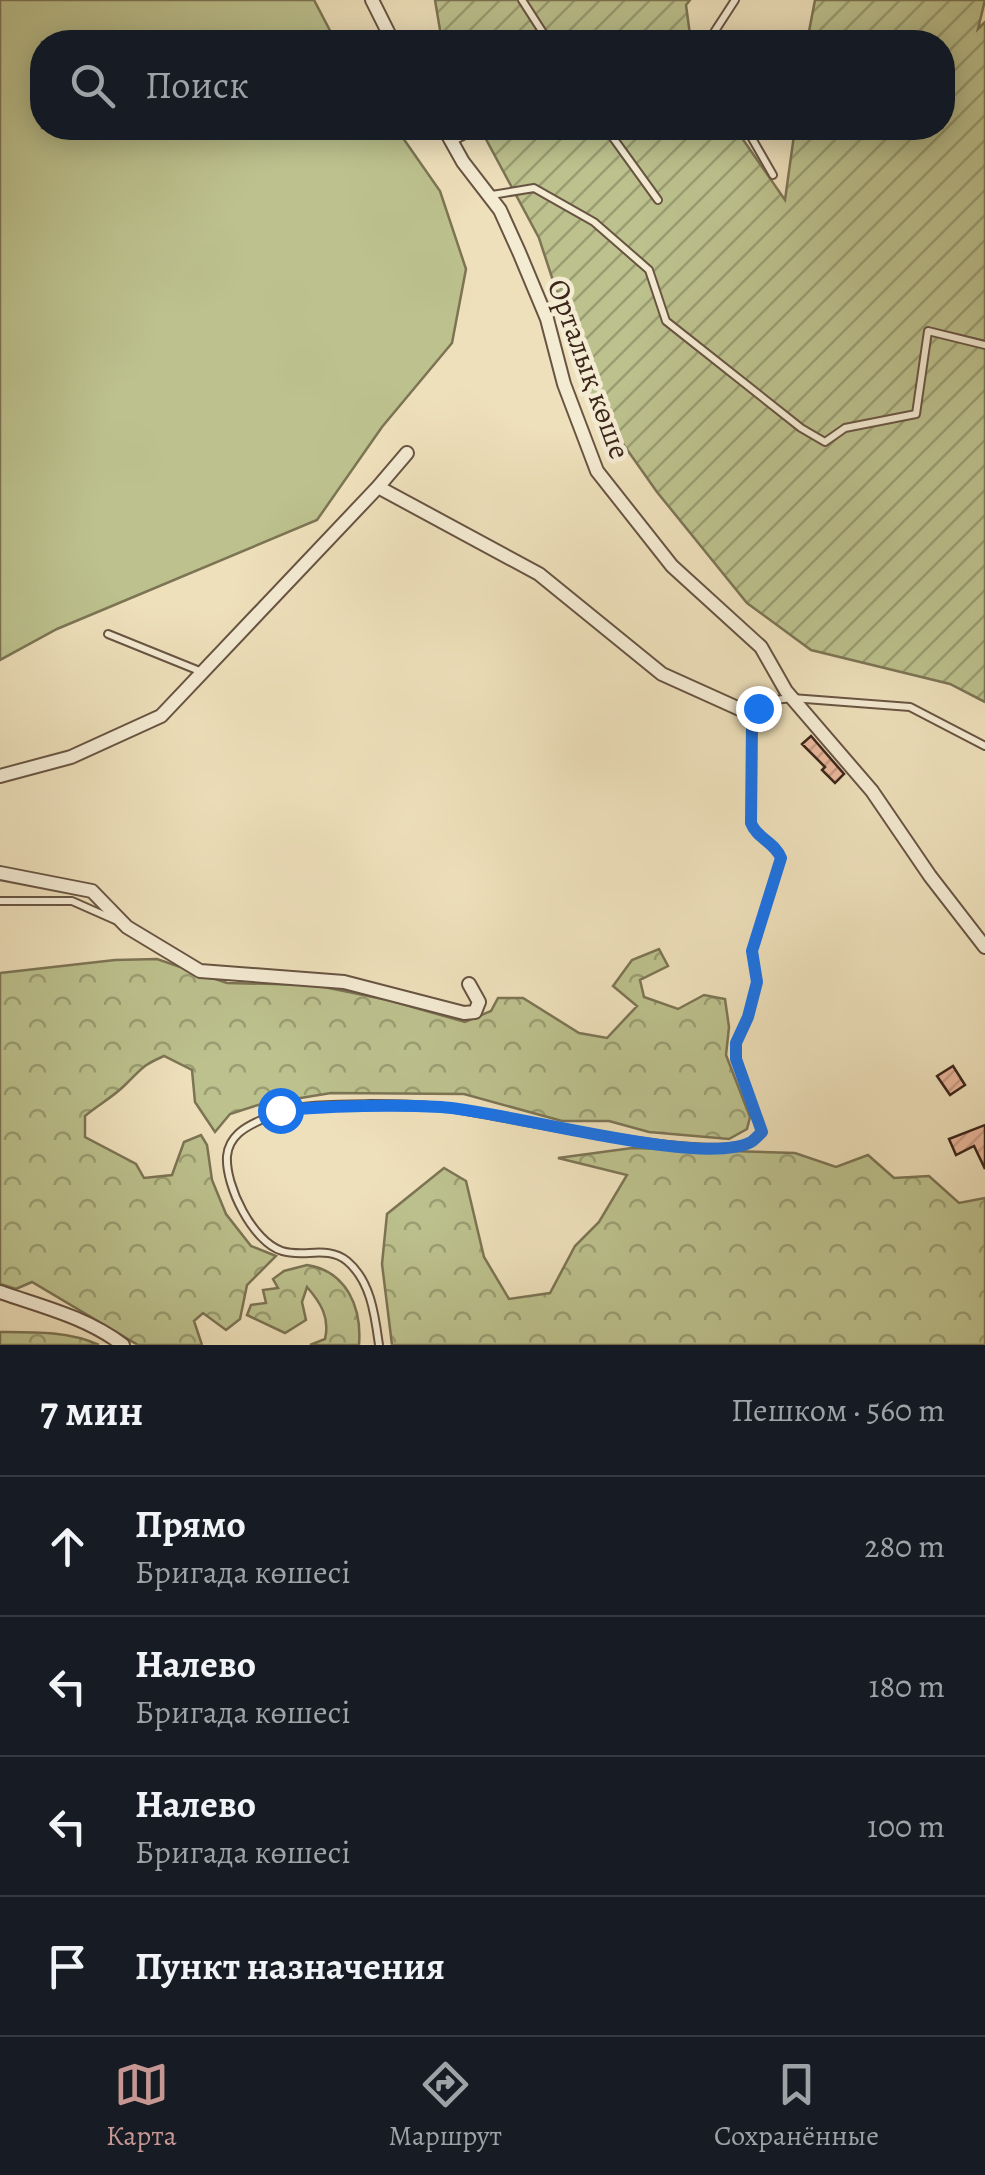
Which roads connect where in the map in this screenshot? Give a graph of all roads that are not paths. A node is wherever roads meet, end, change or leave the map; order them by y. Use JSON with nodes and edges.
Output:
{"nodes":[{"id":1,"x":372,"y":0,"type":"edge"},
{"id":2,"x":522,"y":0,"type":"edge"},
{"id":3,"x":735,"y":0,"type":"edge"},
{"id":4,"x":387,"y":30,"type":"edge"},
{"id":5,"x":541,"y":30,"type":"edge"},
{"id":6,"x":716,"y":30,"type":"edge"},
{"id":7,"x":456,"y":140,"type":"edge"},
{"id":8,"x":615,"y":140,"type":"edge"},
{"id":9,"x":753,"y":140,"type":"edge"},
{"id":10,"x":452,"y":142,"type":"joint"},
{"id":11,"x":773,"y":175,"type":"dead end"},
{"id":12,"x":490,"y":195,"type":"junction"},
{"id":13,"x":658,"y":200,"type":"dead end"},
{"id":14,"x":985,"y":346,"type":"edge"},
{"id":15,"x":407,"y":453,"type":"dead end"},
{"id":16,"x":378,"y":487,"type":"junction"},
{"id":17,"x":108,"y":634,"type":"dead end"},
{"id":18,"x":203,"y":672,"type":"junction"},
{"id":19,"x":792,"y":698,"type":"junction"},
{"id":20,"x":753,"y":715,"type":"junction"},
{"id":21,"x":985,"y":746,"type":"edge"},
{"id":22,"x":0,"y":776,"type":"edge"},
{"id":23,"x":0,"y":873,"type":"edge"},
{"id":24,"x":0,"y":901,"type":"edge"},
{"id":25,"x":127,"y":927,"type":"junction"},
{"id":26,"x":985,"y":948,"type":"edge"},
{"id":27,"x":468,"y":984,"type":"dead end"},
{"id":28,"x":0,"y":1292,"type":"edge"},
{"id":29,"x":123,"y":1345,"type":"edge"},
{"id":30,"x":380,"y":1345,"type":"edge"}],
"edges":[{"from":1,"to":4,"type":"street"},
{"from":2,"to":5,"type":"lane"},
{"from":3,"to":6,"type":"lane"},
{"from":7,"to":10,"type":"lane"},
{"from":8,"to":13,"type":"lane"},
{"from":9,"to":11,"type":"lane"},
{"from":10,"to":12,"type":"street","name":"Орталық көше"},
{"from":12,"to":14,"type":"lane"},
{"from":12,"to":19,"type":"street","name":"Орталық көше"},
{"from":15,"to":16,"type":"street"},
{"from":16,"to":18,"type":"street"},
{"from":16,"to":20,"type":"street"},
{"from":17,"to":18,"type":"lane"},
{"from":18,"to":22,"type":"street"},
{"from":19,"to":20,"type":"lane"},
{"from":19,"to":21,"type":"lane"},
{"from":19,"to":26,"type":"street","name":"Орталық көше"},
{"from":20,"to":30,"type":"lane"},
{"from":23,"to":25,"type":"street"},
{"from":24,"to":25,"type":"lane"},
{"from":25,"to":27,"type":"street"},
{"from":28,"to":29,"type":"street"}]}
